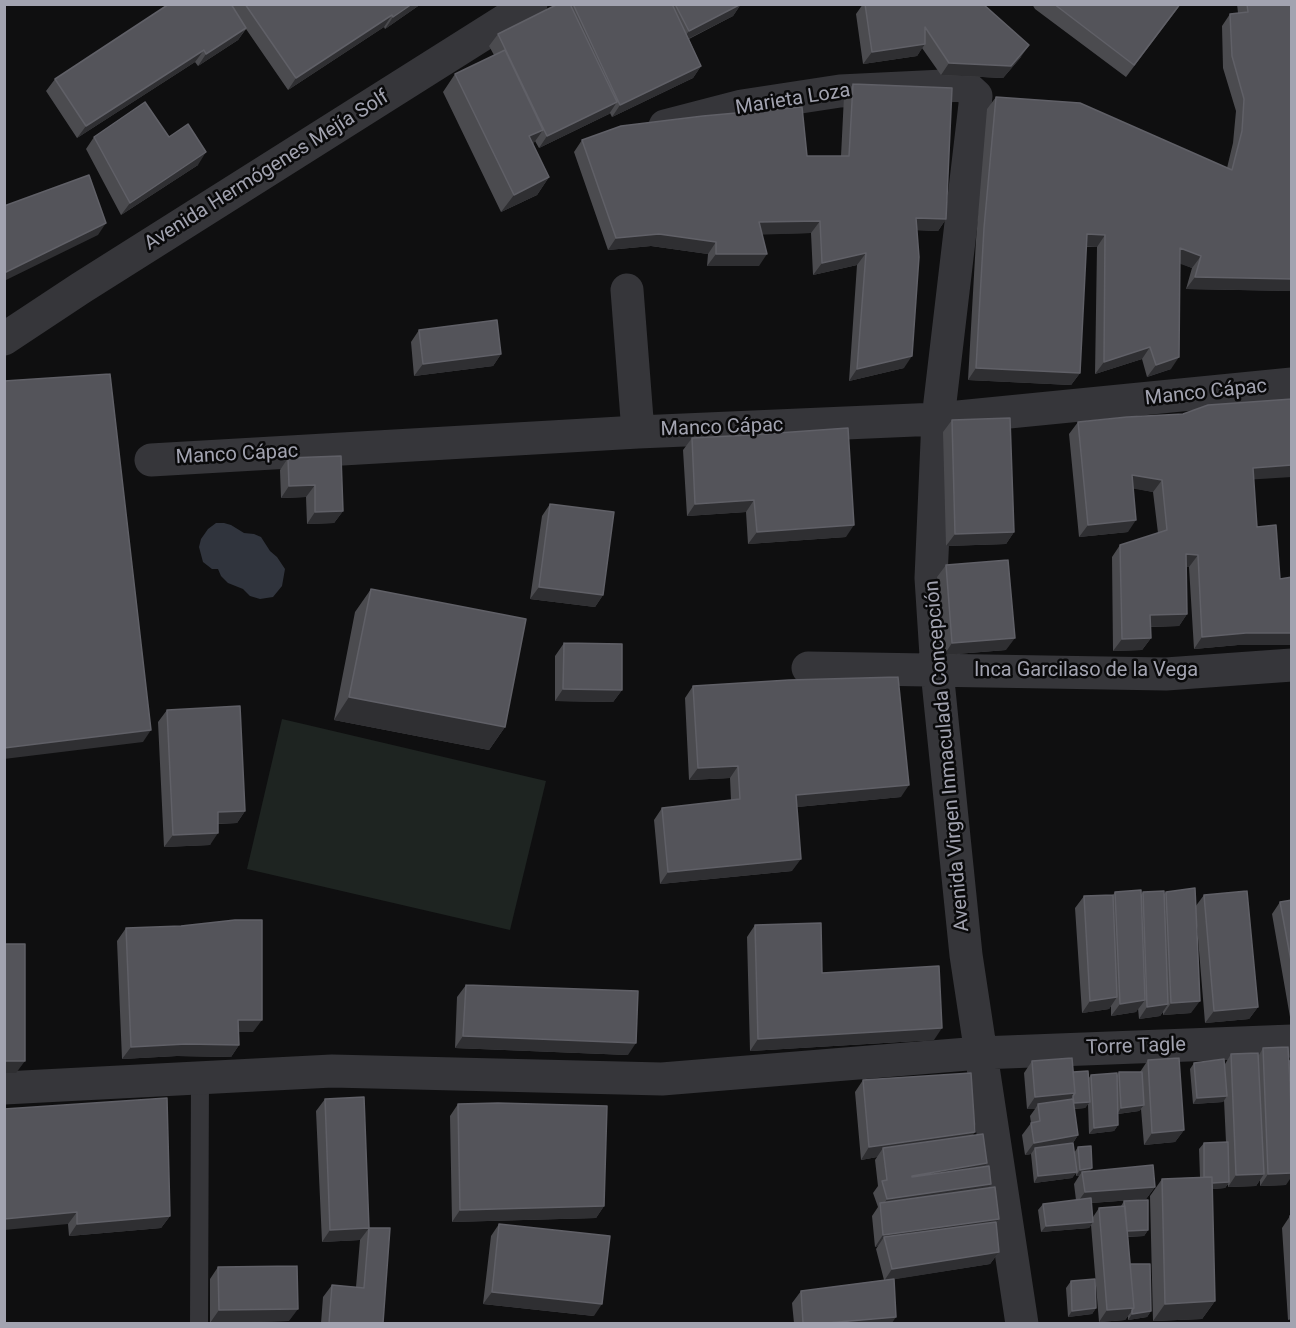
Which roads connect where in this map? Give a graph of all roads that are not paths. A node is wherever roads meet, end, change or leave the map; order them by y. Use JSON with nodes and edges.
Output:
{"nodes":[{"id":1,"x":531,"y":4,"type":"edge"},
{"id":2,"x":964,"y":85,"type":"joint"},
{"id":3,"x":660,"y":127,"type":"edge"},
{"id":4,"x":627,"y":290,"type":"dead end"},
{"id":5,"x":4,"y":339,"type":"edge"},
{"id":6,"x":1292,"y":384,"type":"edge"},
{"id":7,"x":938,"y":419,"type":"junction"},
{"id":8,"x":638,"y":432,"type":"junction"},
{"id":9,"x":151,"y":460,"type":"dead end"},
{"id":10,"x":1292,"y":665,"type":"edge"},
{"id":11,"x":808,"y":668,"type":"dead end"},
{"id":12,"x":937,"y":671,"type":"junction"},
{"id":13,"x":1292,"y":1041,"type":"edge"},
{"id":14,"x":980,"y":1053,"type":"junction"},
{"id":15,"x":200,"y":1078,"type":"junction"},
{"id":16,"x":4,"y":1089,"type":"edge"},
{"id":17,"x":199,"y":1323,"type":"edge"},
{"id":18,"x":1022,"y":1323,"type":"edge"}],
"edges":[{"from":1,"to":5,"type":"street","name":"Avenida Hermógenes Mejía Solf"},
{"from":2,"to":3,"type":"street","name":"Marieta Loza"},
{"from":2,"to":7,"type":"street","name":"Avenida Virgen Inmaculada Concepción"},
{"from":4,"to":8,"type":"street"},
{"from":6,"to":7,"type":"street","name":"Manco Cápac"},
{"from":7,"to":8,"type":"street","name":"Manco Cápac"},
{"from":7,"to":12,"type":"street","name":"Avenida Virgen Inmaculada Concepción"},
{"from":8,"to":9,"type":"street","name":"Manco Cápac"},
{"from":10,"to":12,"type":"street","name":"Inca Garcilaso de la Vega"},
{"from":11,"to":12,"type":"street","name":"Inca Garcilaso de la Vega"},
{"from":12,"to":14,"type":"street","name":"Avenida Virgen Inmaculada Concepción"},
{"from":13,"to":14,"type":"street","name":"Torre Tagle"},
{"from":14,"to":15,"type":"street","name":"Torre Tagle"},
{"from":14,"to":18,"type":"street","name":"Avenida Virgen Inmaculada Concepción"},
{"from":15,"to":16,"type":"street","name":"Torre Tagle"},
{"from":15,"to":17,"type":"lane"}]}
